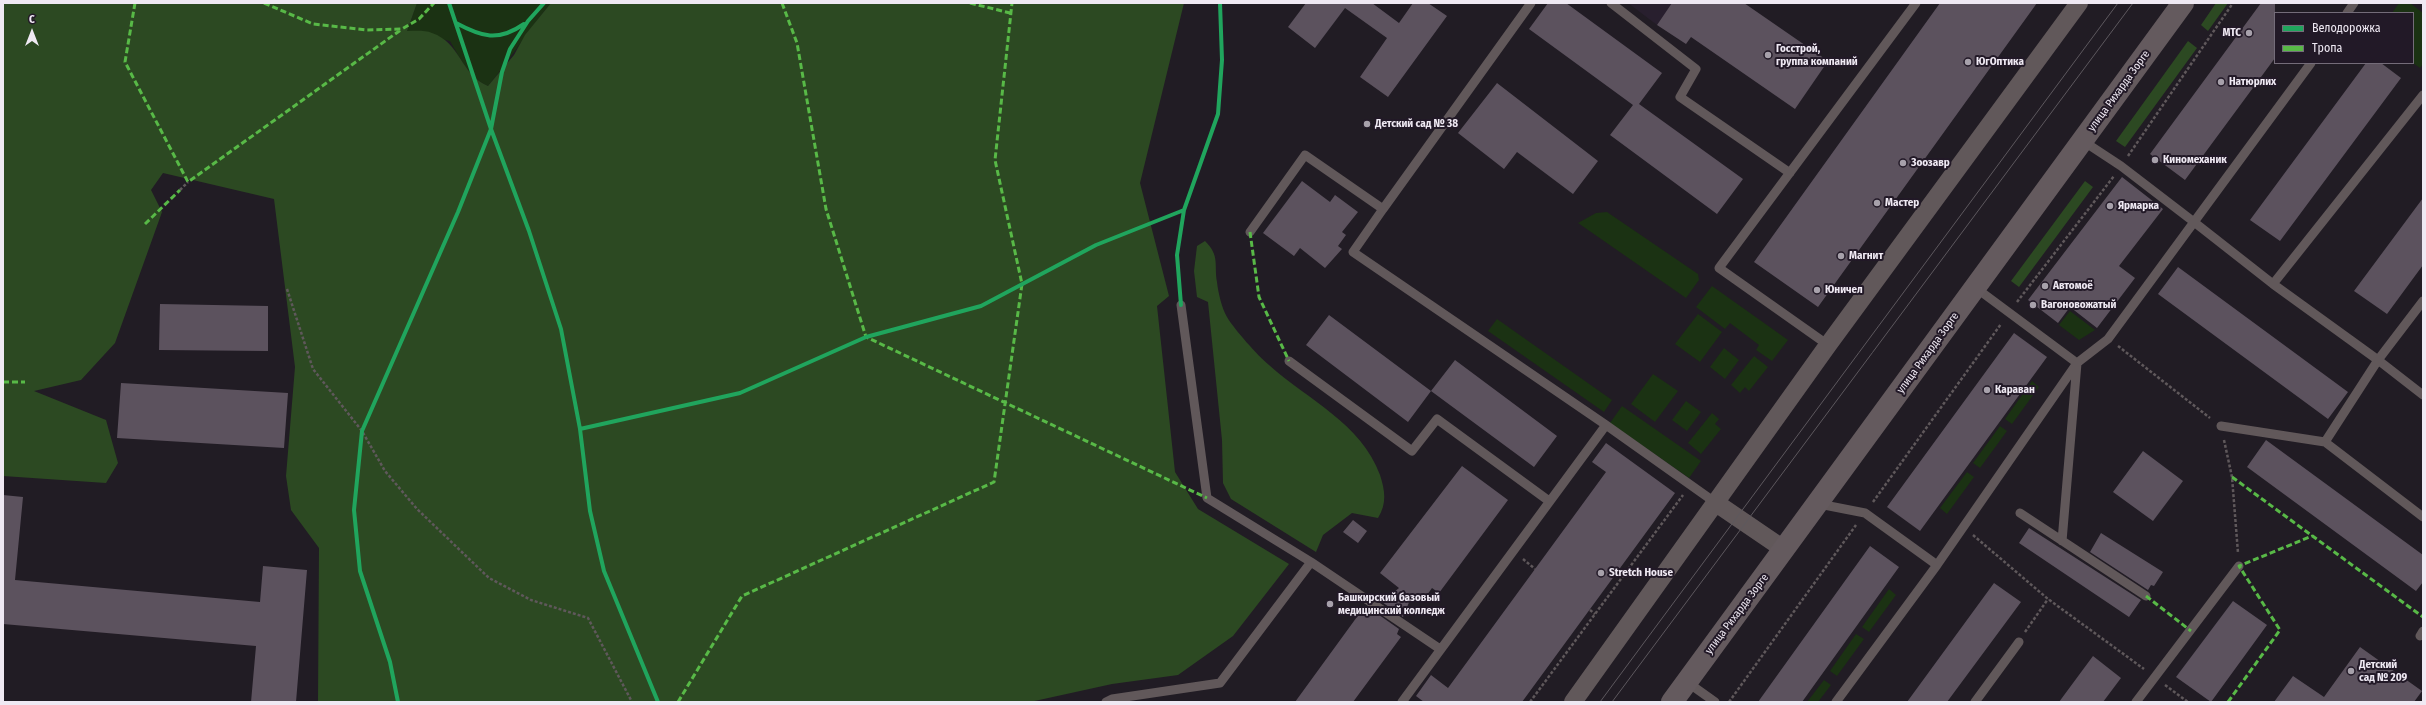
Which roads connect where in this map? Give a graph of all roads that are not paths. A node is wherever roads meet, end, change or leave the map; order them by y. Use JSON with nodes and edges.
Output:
{"nodes":[{"id":1,"x":1531,"y":3,"type":"edge"},
{"id":2,"x":1611,"y":3,"type":"edge"},
{"id":3,"x":1916,"y":3,"type":"edge"},
{"id":4,"x":2079,"y":3,"type":"edge"},
{"id":5,"x":2183,"y":3,"type":"edge"},
{"id":6,"x":2354,"y":3,"type":"edge"},
{"id":7,"x":2348,"y":12,"type":"edge"},
{"id":8,"x":2310,"y":64,"type":"edge"},
{"id":9,"x":2423,"y":94,"type":"edge"},
{"id":10,"x":2083,"y":141,"type":"junction"},
{"id":11,"x":1790,"y":173,"type":"junction"},
{"id":12,"x":1383,"y":209,"type":"junction"},
{"id":13,"x":2194,"y":222,"type":"junction"},
{"id":14,"x":1250,"y":232,"type":"dead end"},
{"id":15,"x":2273,"y":284,"type":"junction"},
{"id":16,"x":1976,"y":288,"type":"junction"},
{"id":17,"x":2423,"y":301,"type":"edge"},
{"id":18,"x":1181,"y":305,"type":"dead end"},
{"id":19,"x":1828,"y":345,"type":"junction"},
{"id":20,"x":2378,"y":360,"type":"junction"},
{"id":21,"x":1289,"y":361,"type":"dead end"},
{"id":22,"x":2077,"y":363,"type":"junction"},
{"id":23,"x":2423,"y":395,"type":"edge"},
{"id":24,"x":1606,"y":425,"type":"junction"},
{"id":25,"x":2221,"y":426,"type":"road end"},
{"id":26,"x":2325,"y":442,"type":"junction"},
{"id":27,"x":1549,"y":501,"type":"junction"},
{"id":28,"x":1716,"y":503,"type":"junction"},
{"id":29,"x":1819,"y":504,"type":"junction"},
{"id":30,"x":2020,"y":512,"type":"dead end"},
{"id":31,"x":2423,"y":517,"type":"edge"},
{"id":32,"x":2062,"y":541,"type":"junction"},
{"id":33,"x":1785,"y":550,"type":"junction"},
{"id":34,"x":1311,"y":562,"type":"junction"},
{"id":35,"x":1937,"y":565,"type":"junction"},
{"id":36,"x":2239,"y":566,"type":"road end"},
{"id":37,"x":2146,"y":596,"type":"dead end"},
{"id":38,"x":2019,"y":642,"type":"road end"},
{"id":39,"x":1440,"y":649,"type":"junction"},
{"id":40,"x":1687,"y":682,"type":"junction"},
{"id":41,"x":1106,"y":702,"type":"edge"},
{"id":42,"x":1402,"y":702,"type":"edge"},
{"id":43,"x":1573,"y":702,"type":"edge"},
{"id":44,"x":1672,"y":702,"type":"edge"},
{"id":45,"x":1715,"y":702,"type":"edge"},
{"id":46,"x":1836,"y":702,"type":"edge"},
{"id":47,"x":1975,"y":702,"type":"edge"},
{"id":48,"x":2136,"y":702,"type":"edge"}],
"edges":[{"from":1,"to":12,"type":"lane"},
{"from":2,"to":11,"type":"lane"},
{"from":3,"to":11,"type":"lane"},
{"from":4,"to":19,"type":"street"},
{"from":5,"to":10,"type":"main road","name":"улица Рихарда Зорге"},
{"from":6,"to":7,"type":"lane"},
{"from":8,"to":13,"type":"lane"},
{"from":9,"to":15,"type":"lane"},
{"from":10,"to":13,"type":"lane"},
{"from":10,"to":16,"type":"main road","name":"улица Рихарда Зорге"},
{"from":11,"to":19,"type":"lane"},
{"from":12,"to":14,"type":"lane"},
{"from":12,"to":24,"type":"lane"},
{"from":13,"to":15,"type":"lane"},
{"from":13,"to":22,"type":"lane"},
{"from":15,"to":20,"type":"lane"},
{"from":16,"to":22,"type":"lane"},
{"from":16,"to":29,"type":"main road","name":"улица Рихарда Зорге"},
{"from":17,"to":20,"type":"lane"},
{"from":18,"to":34,"type":"lane"},
{"from":19,"to":28,"type":"street"},
{"from":20,"to":23,"type":"lane"},
{"from":20,"to":26,"type":"lane"},
{"from":21,"to":27,"type":"lane"},
{"from":22,"to":32,"type":"lane"},
{"from":22,"to":35,"type":"lane"},
{"from":24,"to":27,"type":"lane"},
{"from":24,"to":28,"type":"lane"},
{"from":25,"to":26,"type":"lane"},
{"from":26,"to":31,"type":"lane"},
{"from":27,"to":39,"type":"lane"},
{"from":28,"to":33,"type":"street"},
{"from":28,"to":43,"type":"street"},
{"from":29,"to":33,"type":"main road","name":"улица Рихарда Зорге"},
{"from":29,"to":35,"type":"lane"},
{"from":30,"to":32,"type":"lane"},
{"from":32,"to":37,"type":"lane"},
{"from":33,"to":40,"type":"main road","name":"улица Рихарда Зорге"},
{"from":34,"to":39,"type":"lane"},
{"from":34,"to":41,"type":"lane"},
{"from":35,"to":46,"type":"lane"},
{"from":36,"to":48,"type":"lane"},
{"from":38,"to":47,"type":"lane"},
{"from":39,"to":42,"type":"lane"},
{"from":40,"to":44,"type":"main road","name":"улица Рихарда Зорге"},
{"from":40,"to":45,"type":"lane"}]}
